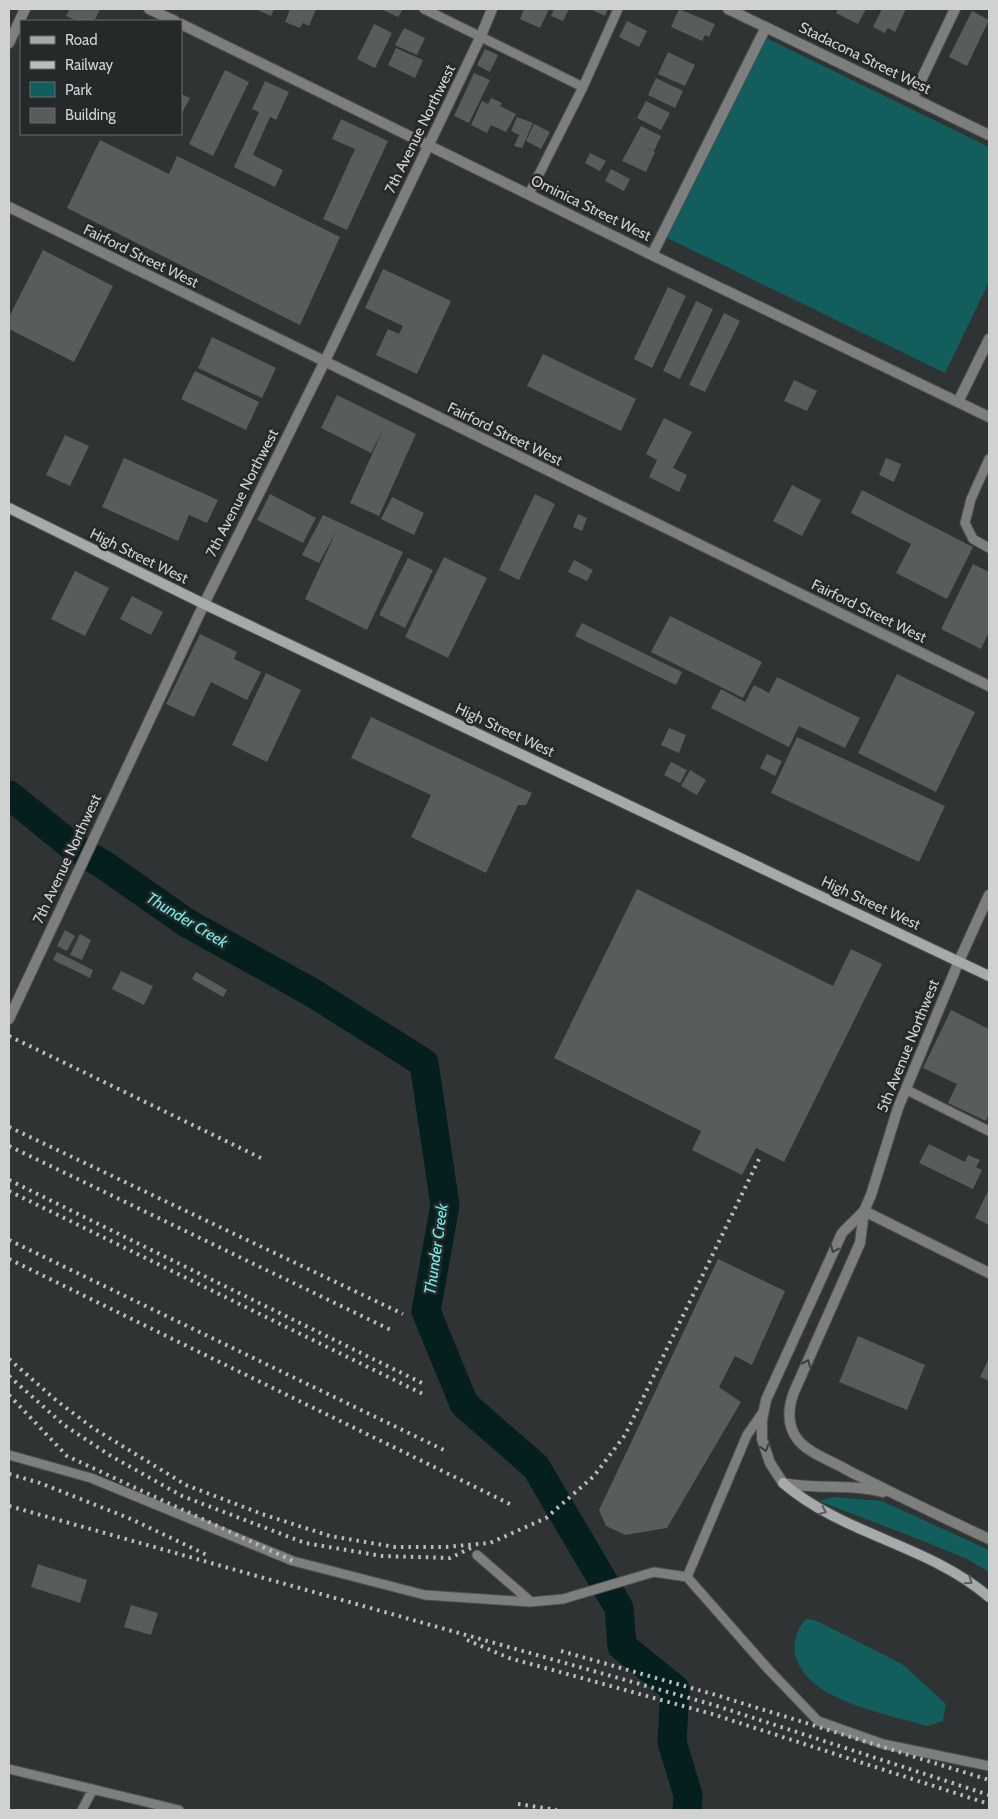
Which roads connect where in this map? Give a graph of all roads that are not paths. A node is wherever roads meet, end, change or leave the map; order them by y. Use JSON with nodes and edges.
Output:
{"nodes":[{"id":1,"x":25,"y":9,"type":"edge"},
{"id":2,"x":149,"y":9,"type":"edge"},
{"id":3,"x":424,"y":9,"type":"edge"},
{"id":4,"x":492,"y":9,"type":"edge"},
{"id":5,"x":618,"y":9,"type":"edge"},
{"id":6,"x":728,"y":9,"type":"edge"},
{"id":7,"x":955,"y":9,"type":"edge"},
{"id":8,"x":173,"y":20,"type":"edge"},
{"id":9,"x":182,"y":24,"type":"edge"},
{"id":10,"x":766,"y":27,"type":"junction"},
{"id":11,"x":480,"y":38,"type":"junction"},
{"id":12,"x":9,"y":43,"type":"edge"},
{"id":13,"x":583,"y":87,"type":"junction"},
{"id":14,"x":913,"y":97,"type":"junction"},
{"id":15,"x":989,"y":135,"type":"edge"},
{"id":16,"x":429,"y":144,"type":"junction"},
{"id":17,"x":529,"y":194,"type":"junction"},
{"id":18,"x":9,"y":207,"type":"edge"},
{"id":19,"x":652,"y":255,"type":"junction"},
{"id":20,"x":989,"y":339,"type":"edge"},
{"id":21,"x":324,"y":363,"type":"junction"},
{"id":22,"x":958,"y":402,"type":"junction"},
{"id":23,"x":989,"y":417,"type":"edge"},
{"id":24,"x":989,"y":459,"type":"edge"},
{"id":25,"x":9,"y":508,"type":"edge"},
{"id":26,"x":989,"y":548,"type":"edge"},
{"id":27,"x":204,"y":604,"type":"junction"},
{"id":28,"x":989,"y":686,"type":"edge"},
{"id":29,"x":989,"y":895,"type":"edge"},
{"id":30,"x":959,"y":961,"type":"junction"},
{"id":31,"x":989,"y":976,"type":"edge"},
{"id":32,"x":9,"y":1019,"type":"edge"},
{"id":33,"x":907,"y":1090,"type":"junction"},
{"id":34,"x":989,"y":1131,"type":"edge"},
{"id":35,"x":864,"y":1211,"type":"junction"},
{"id":36,"x":989,"y":1273,"type":"edge"},
{"id":37,"x":764,"y":1411,"type":"junction"},
{"id":38,"x":9,"y":1455,"type":"edge"},
{"id":39,"x":783,"y":1483,"type":"junction"},
{"id":40,"x":898,"y":1496,"type":"junction"},
{"id":41,"x":989,"y":1539,"type":"edge"},
{"id":42,"x":477,"y":1555,"type":"dead end"},
{"id":43,"x":687,"y":1577,"type":"junction"},
{"id":44,"x":989,"y":1597,"type":"edge"},
{"id":45,"x":530,"y":1602,"type":"junction"},
{"id":46,"x":989,"y":1766,"type":"edge"},
{"id":47,"x":9,"y":1769,"type":"edge"},
{"id":48,"x":93,"y":1789,"type":"junction"},
{"id":49,"x":82,"y":1810,"type":"edge"},
{"id":50,"x":179,"y":1810,"type":"edge"}],
"edges":[{"from":1,"to":12,"type":"street"},
{"from":2,"to":8,"type":"street"},
{"from":3,"to":11,"type":"lane"},
{"from":4,"to":11,"type":"street","name":"7th Avenue Northwest"},
{"from":5,"to":13,"type":"lane"},
{"from":6,"to":10,"type":"street","name":"Stadacona Street West"},
{"from":7,"to":14,"type":"street"},
{"from":9,"to":16,"type":"street","name":"Ominica Street West"},
{"from":10,"to":14,"type":"street","name":"Stadacona Street West"},
{"from":10,"to":19,"type":"street"},
{"from":11,"to":13,"type":"lane"},
{"from":11,"to":16,"type":"street","name":"7th Avenue Northwest"},
{"from":13,"to":17,"type":"lane"},
{"from":14,"to":15,"type":"street","name":"Stadacona Street West"},
{"from":16,"to":17,"type":"street","name":"Ominica Street West"},
{"from":16,"to":21,"type":"street","name":"7th Avenue Northwest"},
{"from":17,"to":19,"type":"street","name":"Ominica Street West"},
{"from":18,"to":21,"type":"street","name":"Fairford Street West"},
{"from":19,"to":22,"type":"street","name":"Ominica Street West"},
{"from":20,"to":22,"type":"street"},
{"from":21,"to":27,"type":"street","name":"7th Avenue Northwest"},
{"from":21,"to":28,"type":"street","name":"Fairford Street West"},
{"from":22,"to":23,"type":"street","name":"Ominica Street West"},
{"from":24,"to":26,"type":"lane"},
{"from":25,"to":27,"type":"main road","name":"High Street West"},
{"from":27,"to":30,"type":"main road","name":"High Street West"},
{"from":27,"to":32,"type":"street","name":"7th Avenue Northwest"},
{"from":29,"to":30,"type":"street","name":"5th Avenue Northwest"},
{"from":30,"to":31,"type":"main road","name":"High Street West"},
{"from":30,"to":33,"type":"street","name":"5th Avenue Northwest"},
{"from":33,"to":34,"type":"lane"},
{"from":33,"to":35,"type":"street","name":"5th Avenue Northwest"},
{"from":35,"to":36,"type":"street"},
{"from":35,"to":37,"type":"street","name":"5th Avenue Northwest","one_way":true},
{"from":40,"to":35,"type":"street","name":"5th Avenue Northwest","one_way":true},
{"from":37,"to":39,"type":"street","name":"5th Avenue Northwest","one_way":true},
{"from":37,"to":43,"type":"lane"},
{"from":38,"to":45,"type":"lane"},
{"from":39,"to":40,"type":"street"},
{"from":39,"to":44,"type":"main road","one_way":true},
{"from":40,"to":41,"type":"street"},
{"from":42,"to":45,"type":"lane"},
{"from":43,"to":45,"type":"lane"},
{"from":43,"to":46,"type":"lane"},
{"from":47,"to":48,"type":"lane"},
{"from":48,"to":49,"type":"lane"},
{"from":48,"to":50,"type":"lane"}]}
